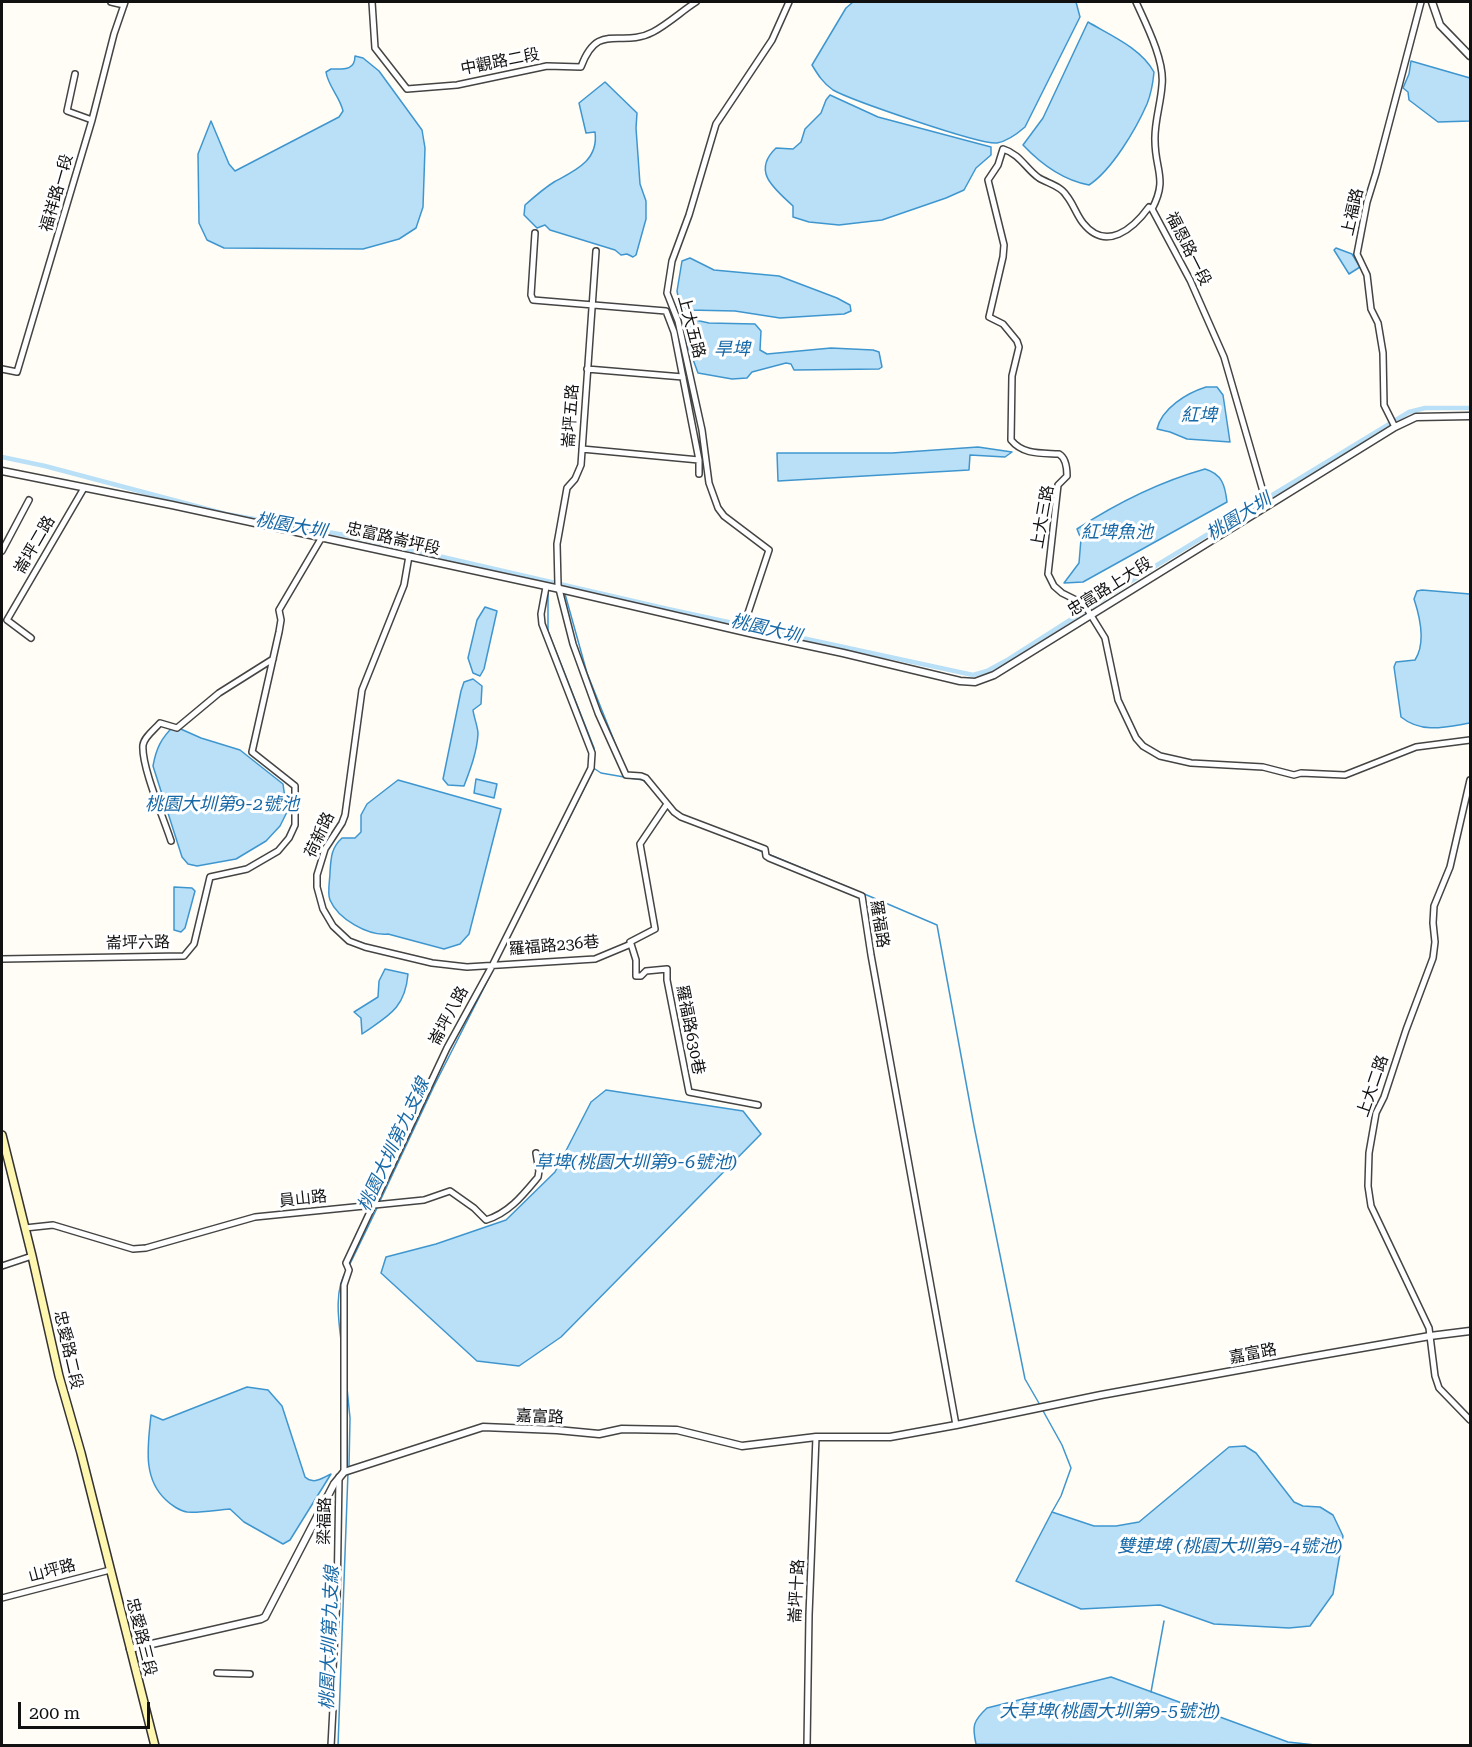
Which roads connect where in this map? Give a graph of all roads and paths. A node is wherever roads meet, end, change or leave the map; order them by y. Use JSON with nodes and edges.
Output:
{"nodes":[{"id":1,"x":111,"y":2,"type":"edge"},
{"id":2,"x":372,"y":2,"type":"edge"},
{"id":3,"x":696,"y":2,"type":"edge"},
{"id":4,"x":789,"y":2,"type":"edge"},
{"id":5,"x":1136,"y":2,"type":"edge"},
{"id":6,"x":1421,"y":2,"type":"edge"},
{"id":7,"x":1432,"y":2,"type":"edge"},
{"id":8,"x":125,"y":3,"type":"edge"},
{"id":9,"x":1470,"y":56,"type":"edge"},
{"id":10,"x":75,"y":74,"type":"dead end"},
{"id":11,"x":92,"y":120,"type":"junction"},
{"id":12,"x":1152,"y":209,"type":"junction"},
{"id":13,"x":535,"y":233,"type":"dead end"},
{"id":14,"x":596,"y":251,"type":"dead end"},
{"id":15,"x":591,"y":303,"type":"junction"},
{"id":16,"x":673,"y":310,"type":"junction"},
{"id":17,"x":669,"y":317,"type":"junction"},
{"id":18,"x":2,"y":369,"type":"edge"},
{"id":19,"x":587,"y":369,"type":"junction"},
{"id":20,"x":683,"y":377,"type":"junction"},
{"id":21,"x":1470,"y":416,"type":"edge"},
{"id":22,"x":1394,"y":425,"type":"junction"},
{"id":23,"x":582,"y":449,"type":"junction"},
{"id":24,"x":699,"y":460,"type":"junction"},
{"id":25,"x":2,"y":471,"type":"edge"},
{"id":26,"x":699,"y":474,"type":"dead end"},
{"id":27,"x":84,"y":488,"type":"junction"},
{"id":28,"x":29,"y":500,"type":"dead end"},
{"id":29,"x":1267,"y":500,"type":"junction"},
{"id":30,"x":4,"y":537,"type":"edge"},
{"id":31,"x":322,"y":537,"type":"junction"},
{"id":32,"x":2,"y":551,"type":"edge"},
{"id":33,"x":409,"y":556,"type":"junction"},
{"id":34,"x":546,"y":587,"type":"junction"},
{"id":35,"x":559,"y":587,"type":"junction"},
{"id":36,"x":1090,"y":615,"type":"junction"},
{"id":37,"x":742,"y":630,"type":"junction"},
{"id":38,"x":31,"y":638,"type":"dead end"},
{"id":39,"x":273,"y":659,"type":"junction"},
{"id":40,"x":1470,"y":740,"type":"edge"},
{"id":41,"x":1470,"y":780,"type":"edge"},
{"id":42,"x":667,"y":804,"type":"junction"},
{"id":43,"x":171,"y":841,"type":"dead end"},
{"id":44,"x":631,"y":944,"type":"junction"},
{"id":45,"x":2,"y":959,"type":"edge"},
{"id":46,"x":492,"y":966,"type":"junction"},
{"id":47,"x":758,"y":1105,"type":"dead end"},
{"id":48,"x":2,"y":1135,"type":"edge"},
{"id":49,"x":536,"y":1153,"type":"dead end"},
{"id":50,"x":375,"y":1204,"type":"junction"},
{"id":51,"x":25,"y":1228,"type":"junction"},
{"id":52,"x":32,"y":1256,"type":"junction"},
{"id":53,"x":2,"y":1266,"type":"edge"},
{"id":54,"x":1470,"y":1331,"type":"edge"},
{"id":55,"x":1430,"y":1336,"type":"junction"},
{"id":56,"x":1470,"y":1420,"type":"edge"},
{"id":57,"x":956,"y":1425,"type":"junction"},
{"id":58,"x":816,"y":1437,"type":"junction"},
{"id":59,"x":341,"y":1474,"type":"junction"},
{"id":60,"x":110,"y":1570,"type":"junction"},
{"id":61,"x":2,"y":1598,"type":"edge"},
{"id":62,"x":130,"y":1649,"type":"junction"},
{"id":63,"x":217,"y":1673,"type":"dead end"},
{"id":64,"x":249,"y":1674,"type":"dead end"},
{"id":65,"x":155,"y":1746,"type":"edge"},
{"id":66,"x":331,"y":1746,"type":"edge"},
{"id":67,"x":807,"y":1746,"type":"edge"}],
"edges":[{"from":1,"to":8,"type":"street"},
{"from":2,"to":3,"type":"street","name":"中觀路二段"},
{"from":4,"to":16,"type":"street","name":"上大五路"},
{"from":5,"to":12,"type":"street","name":"福恩路一段"},
{"from":6,"to":22,"type":"street","name":"上福路"},
{"from":7,"to":9,"type":"street"},
{"from":8,"to":11,"type":"street","name":"福祥路一段"},
{"from":10,"to":11,"type":"street"},
{"from":11,"to":18,"type":"street","name":"福祥路一段"},
{"from":12,"to":29,"type":"street","name":"福恩路一段"},
{"from":12,"to":36,"type":"street","name":"上大三路"},
{"from":13,"to":15,"type":"street"},
{"from":14,"to":15,"type":"street","name":"崙坪五路"},
{"from":15,"to":17,"type":"street"},
{"from":15,"to":19,"type":"street","name":"崙坪五路"},
{"from":16,"to":17,"type":"street"},
{"from":16,"to":37,"type":"street","name":"上大五路"},
{"from":17,"to":20,"type":"street"},
{"from":19,"to":20,"type":"street"},
{"from":19,"to":23,"type":"street","name":"崙坪五路"},
{"from":20,"to":24,"type":"street"},
{"from":21,"to":22,"type":"street","name":"忠富路上大段"},
{"from":22,"to":29,"type":"street","name":"忠富路上大段"},
{"from":23,"to":24,"type":"street"},
{"from":23,"to":35,"type":"street","name":"崙坪五路"},
{"from":24,"to":26,"type":"street"},
{"from":25,"to":27,"type":"street","name":"忠富路崙坪段"},
{"from":27,"to":31,"type":"street","name":"忠富路崙坪段"},
{"from":27,"to":38,"type":"street","name":"崙坪二路"},
{"from":28,"to":30,"type":"street"},
{"from":29,"to":36,"type":"street","name":"忠富路上大段"},
{"from":30,"to":32,"type":"street"},
{"from":31,"to":33,"type":"street","name":"忠富路崙坪段"},
{"from":31,"to":39,"type":"street","name":"崙坪六路"},
{"from":33,"to":34,"type":"street","name":"忠富路崙坪段"},
{"from":33,"to":46,"type":"street","name":"荷新路"},
{"from":34,"to":35,"type":"street","name":"忠富路崙坪段"},
{"from":34,"to":46,"type":"street","name":"崙坪八路"},
{"from":35,"to":37,"type":"street","name":"忠富路崙坪段"},
{"from":35,"to":42,"type":"street","name":"羅福路"},
{"from":36,"to":37,"type":"street","name":"忠富路上大段"},
{"from":36,"to":40,"type":"street","name":"上大三路"},
{"from":39,"to":43,"type":"street"},
{"from":39,"to":45,"type":"street","name":"崙坪六路"},
{"from":41,"to":55,"type":"street","name":"上大二路"},
{"from":42,"to":44,"type":"street","name":"羅福路236巷"},
{"from":42,"to":57,"type":"street","name":"羅福路"},
{"from":44,"to":46,"type":"street","name":"羅福路236巷"},
{"from":44,"to":47,"type":"street","name":"羅福路630巷"},
{"from":46,"to":50,"type":"street","name":"崙坪八路"},
{"from":48,"to":51,"type":"main road","name":"忠愛路二段"},
{"from":49,"to":50,"type":"street","name":"員山路"},
{"from":50,"to":51,"type":"street","name":"員山路"},
{"from":50,"to":59,"type":"street","name":"崙坪八路"},
{"from":51,"to":52,"type":"main road","name":"忠愛路二段"},
{"from":52,"to":53,"type":"street"},
{"from":52,"to":60,"type":"main road","name":"忠愛路二段"},
{"from":54,"to":55,"type":"street","name":"嘉富路"},
{"from":55,"to":56,"type":"street","name":"上大二路"},
{"from":55,"to":57,"type":"street","name":"嘉富路"},
{"from":57,"to":58,"type":"street","name":"嘉富路"},
{"from":58,"to":59,"type":"street","name":"嘉富路"},
{"from":58,"to":67,"type":"street","name":"崙坪十路"},
{"from":59,"to":62,"type":"street"},
{"from":59,"to":66,"type":"street","name":"梁福路"},
{"from":60,"to":61,"type":"street","name":"山坪路"},
{"from":60,"to":62,"type":"main road","name":"忠愛路三段"},
{"from":62,"to":65,"type":"main road","name":"忠愛路三段"},
{"from":63,"to":64,"type":"street"}]}
